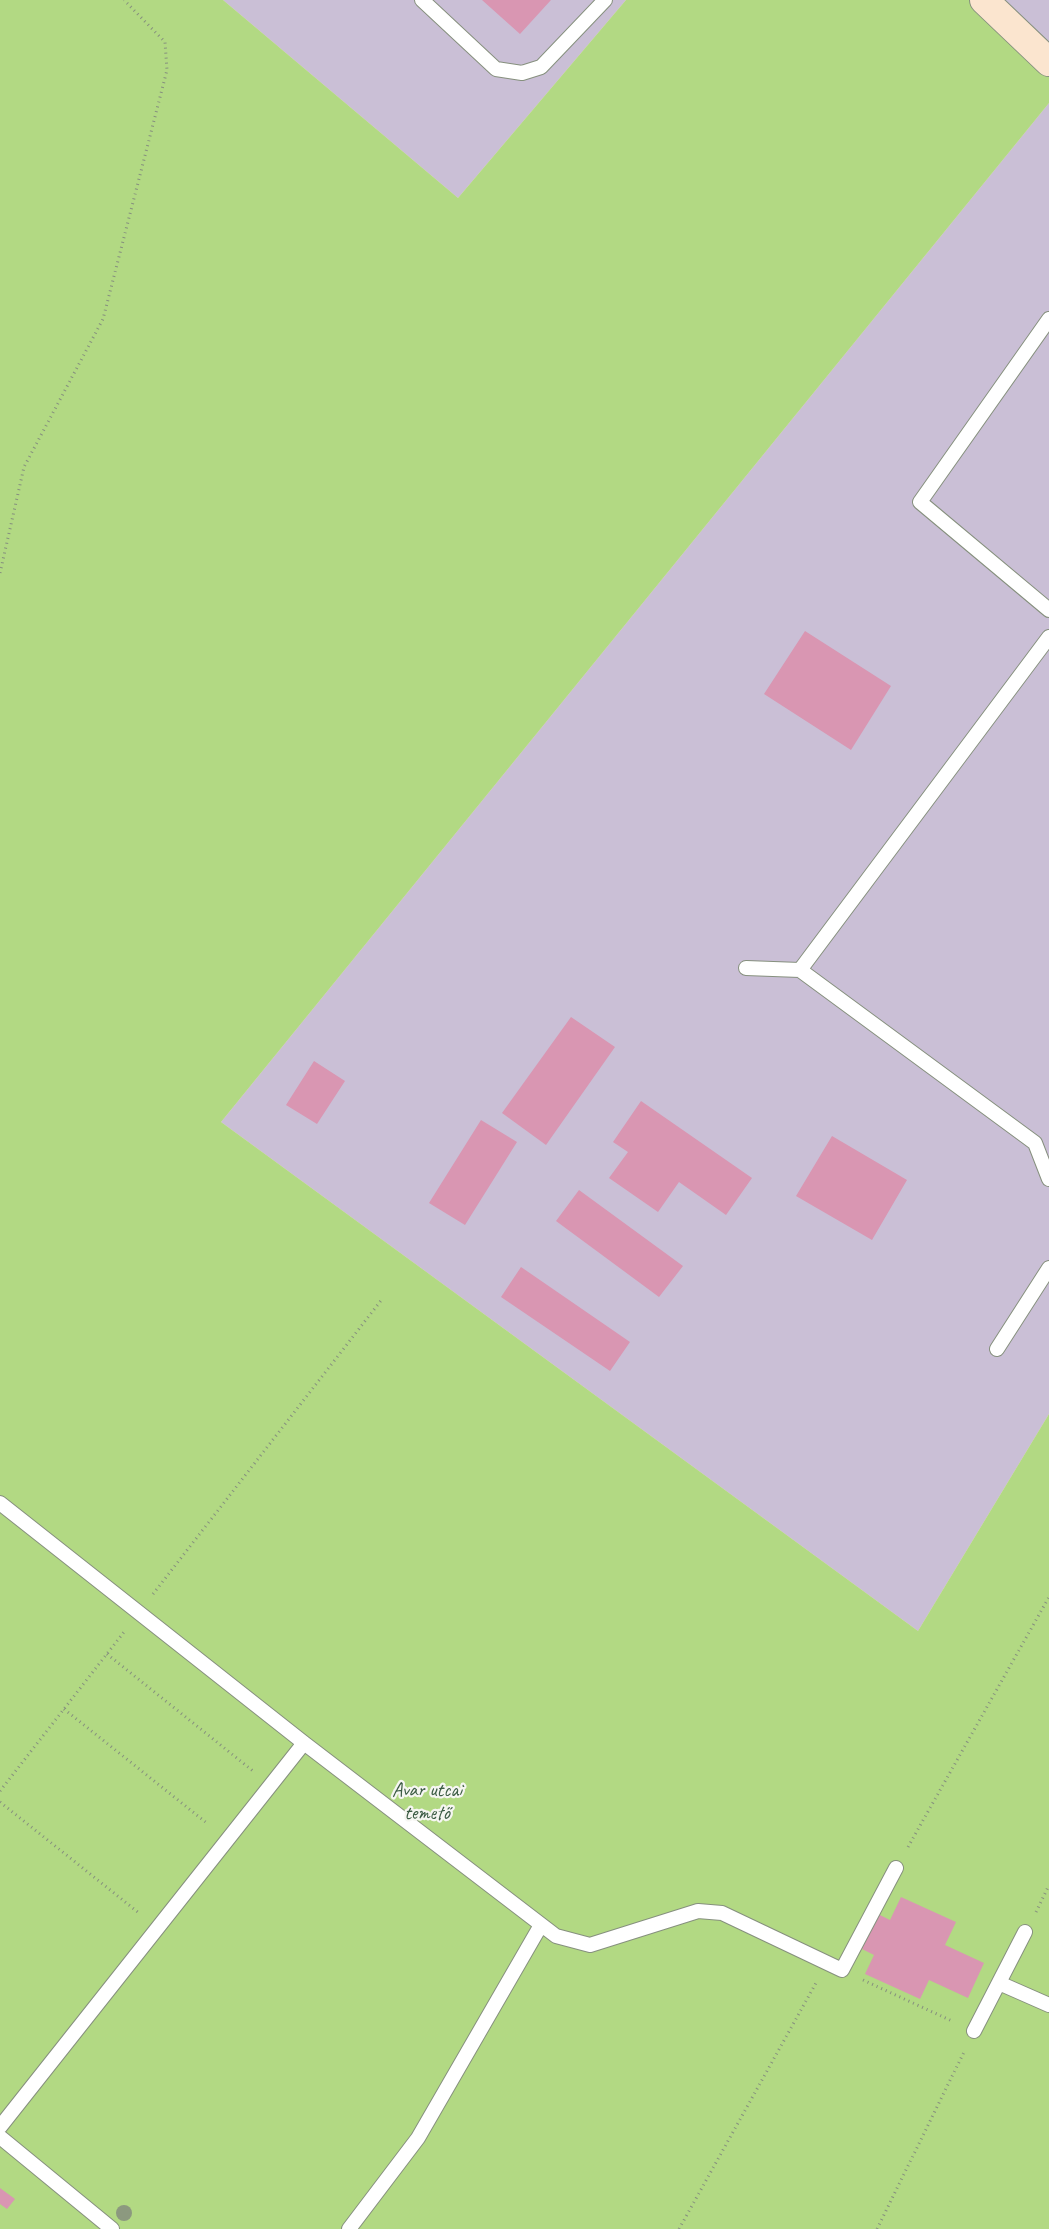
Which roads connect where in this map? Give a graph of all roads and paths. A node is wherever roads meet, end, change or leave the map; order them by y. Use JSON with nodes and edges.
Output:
{"nodes":[{"id":1,"x":124,"y":0,"type":"edge"},
{"id":2,"x":422,"y":0,"type":"edge"},
{"id":3,"x":605,"y":0,"type":"edge"},
{"id":4,"x":984,"y":0,"type":"edge"},
{"id":5,"x":1046,"y":53,"type":"edge"},
{"id":6,"x":1049,"y":319,"type":"edge"},
{"id":7,"x":0,"y":573,"type":"edge"},
{"id":8,"x":1049,"y":610,"type":"edge"},
{"id":9,"x":1049,"y":637,"type":"edge"},
{"id":10,"x":746,"y":968,"type":"dead end"},
{"id":11,"x":800,"y":970,"type":"junction"},
{"id":12,"x":1049,"y":1179,"type":"edge"},
{"id":13,"x":1049,"y":1268,"type":"edge"},
{"id":14,"x":383,"y":1298,"type":"dead end"},
{"id":15,"x":997,"y":1349,"type":"dead end"},
{"id":16,"x":0,"y":1503,"type":"edge"},
{"id":17,"x":1049,"y":1597,"type":"edge"},
{"id":18,"x":139,"y":1612,"type":"junction"},
{"id":19,"x":107,"y":1654,"type":"junction"},
{"id":20,"x":64,"y":1709,"type":"junction"},
{"id":21,"x":304,"y":1742,"type":"junction"},
{"id":22,"x":271,"y":1785,"type":"junction"},
{"id":23,"x":0,"y":1791,"type":"edge"},
{"id":24,"x":0,"y":1802,"type":"edge"},
{"id":25,"x":228,"y":1840,"type":"junction"},
{"id":26,"x":896,"y":1868,"type":"joint"},
{"id":27,"x":541,"y":1925,"type":"junction"},
{"id":28,"x":158,"y":1928,"type":"junction"},
{"id":29,"x":1025,"y":1932,"type":"dead end"},
{"id":30,"x":827,"y":1963,"type":"junction"},
{"id":31,"x":842,"y":1970,"type":"junction"},
{"id":32,"x":999,"y":1983,"type":"junction"},
{"id":33,"x":1049,"y":2005,"type":"edge"},
{"id":34,"x":974,"y":2031,"type":"junction"},
{"id":35,"x":0,"y":2127,"type":"edge"},
{"id":36,"x":0,"y":2137,"type":"edge"},
{"id":37,"x":112,"y":2229,"type":"edge"},
{"id":38,"x":350,"y":2229,"type":"edge"},
{"id":39,"x":678,"y":2229,"type":"edge"},
{"id":40,"x":878,"y":2229,"type":"edge"}],
"edges":[{"from":1,"to":7,"type":"path"},
{"from":2,"to":3,"type":"lane"},
{"from":4,"to":5,"type":"main road"},
{"from":6,"to":8,"type":"lane"},
{"from":9,"to":11,"type":"lane"},
{"from":10,"to":11,"type":"lane"},
{"from":11,"to":12,"type":"lane"},
{"from":13,"to":15,"type":"lane"},
{"from":14,"to":18,"type":"path"},
{"from":16,"to":18,"type":"lane"},
{"from":17,"to":26,"type":"path"},
{"from":18,"to":19,"type":"path"},
{"from":18,"to":21,"type":"lane"},
{"from":19,"to":20,"type":"path"},
{"from":19,"to":22,"type":"path"},
{"from":20,"to":23,"type":"path"},
{"from":20,"to":25,"type":"path"},
{"from":21,"to":22,"type":"lane"},
{"from":21,"to":27,"type":"lane"},
{"from":22,"to":25,"type":"lane"},
{"from":24,"to":28,"type":"path"},
{"from":25,"to":28,"type":"lane"},
{"from":26,"to":31,"type":"lane"},
{"from":27,"to":30,"type":"lane"},
{"from":27,"to":38,"type":"lane"},
{"from":28,"to":35,"type":"lane"},
{"from":29,"to":32,"type":"lane"},
{"from":30,"to":31,"type":"lane"},
{"from":30,"to":39,"type":"path"},
{"from":31,"to":34,"type":"path"},
{"from":32,"to":33,"type":"lane"},
{"from":32,"to":34,"type":"lane"},
{"from":34,"to":40,"type":"path"},
{"from":36,"to":37,"type":"lane"}]}
